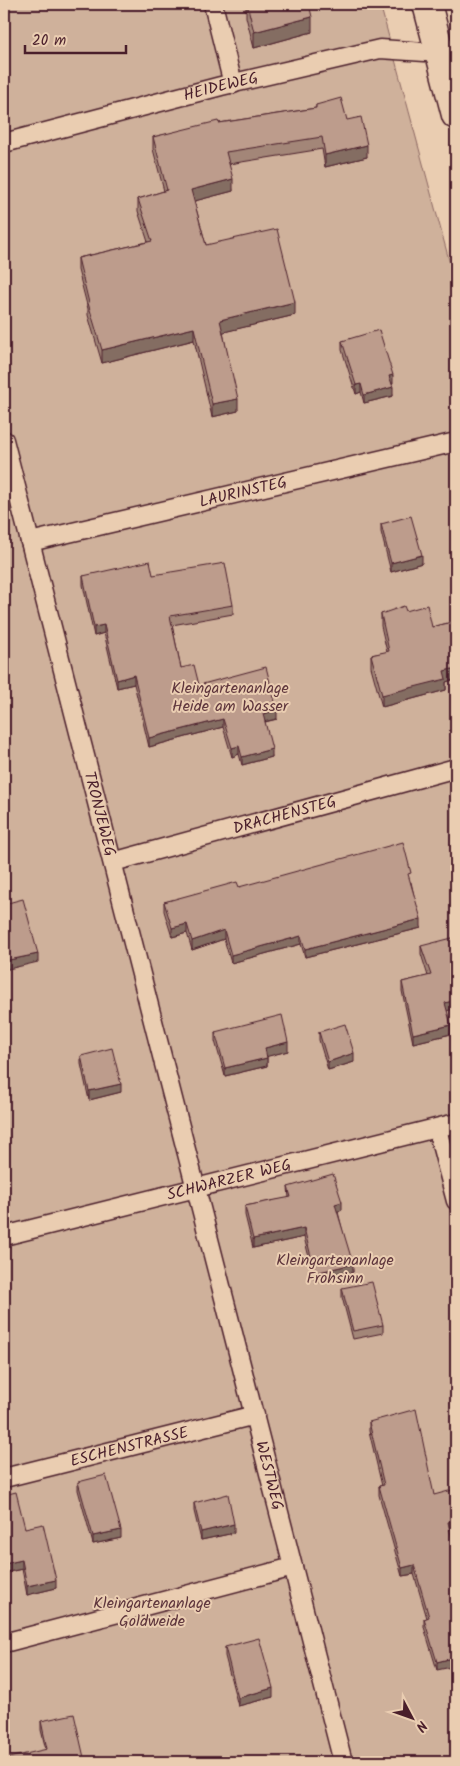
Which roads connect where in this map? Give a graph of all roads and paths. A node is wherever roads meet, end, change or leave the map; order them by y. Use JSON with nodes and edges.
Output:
{"nodes":[{"id":1,"x":213,"y":4,"type":"edge"},
{"id":2,"x":427,"y":4,"type":"edge"},
{"id":3,"x":440,"y":53,"type":"junction"},
{"id":4,"x":233,"y":84,"type":"junction"},
{"id":5,"x":456,"y":115,"type":"edge"},
{"id":6,"x":4,"y":143,"type":"edge"},
{"id":7,"x":4,"y":440,"type":"edge"},
{"id":8,"x":456,"y":442,"type":"edge"},
{"id":9,"x":30,"y":542,"type":"junction"},
{"id":10,"x":456,"y":768,"type":"edge"},
{"id":11,"x":112,"y":862,"type":"junction"},
{"id":12,"x":456,"y":1123,"type":"edge"},
{"id":13,"x":437,"y":1128,"type":"junction"},
{"id":14,"x":195,"y":1188,"type":"junction"},
{"id":15,"x":456,"y":1201,"type":"edge"},
{"id":16,"x":4,"y":1236,"type":"edge"},
{"id":17,"x":255,"y":1415,"type":"junction"},
{"id":18,"x":4,"y":1478,"type":"edge"},
{"id":19,"x":293,"y":1567,"type":"junction"},
{"id":20,"x":4,"y":1643,"type":"edge"},
{"id":21,"x":343,"y":1762,"type":"edge"}],
"edges":[{"from":1,"to":4,"type":"lane"},
{"from":2,"to":3,"type":"street"},
{"from":3,"to":4,"type":"lane","name":"HEIDEWEG"},
{"from":3,"to":5,"type":"street"},
{"from":4,"to":6,"type":"lane","name":"HEIDEWEG"},
{"from":7,"to":9,"type":"lane","name":"TRONJEWEG"},
{"from":8,"to":9,"type":"lane","name":"LAURINSTEG"},
{"from":9,"to":11,"type":"lane","name":"TRONJEWEG"},
{"from":10,"to":11,"type":"lane","name":"DRACHENSTEG"},
{"from":11,"to":14,"type":"lane","name":"TRONJEWEG"},
{"from":12,"to":13,"type":"lane","name":"SCHWARZER WEG"},
{"from":13,"to":14,"type":"lane","name":"SCHWARZER WEG"},
{"from":13,"to":15,"type":"lane"},
{"from":14,"to":16,"type":"lane","name":"SCHWARZER WEG"},
{"from":14,"to":17,"type":"lane","name":"WESTWEG"},
{"from":17,"to":18,"type":"lane","name":"ESCHENSTRASSE"},
{"from":17,"to":19,"type":"lane","name":"WESTWEG"},
{"from":19,"to":20,"type":"lane"},
{"from":19,"to":21,"type":"lane","name":"WESTWEG"}]}
